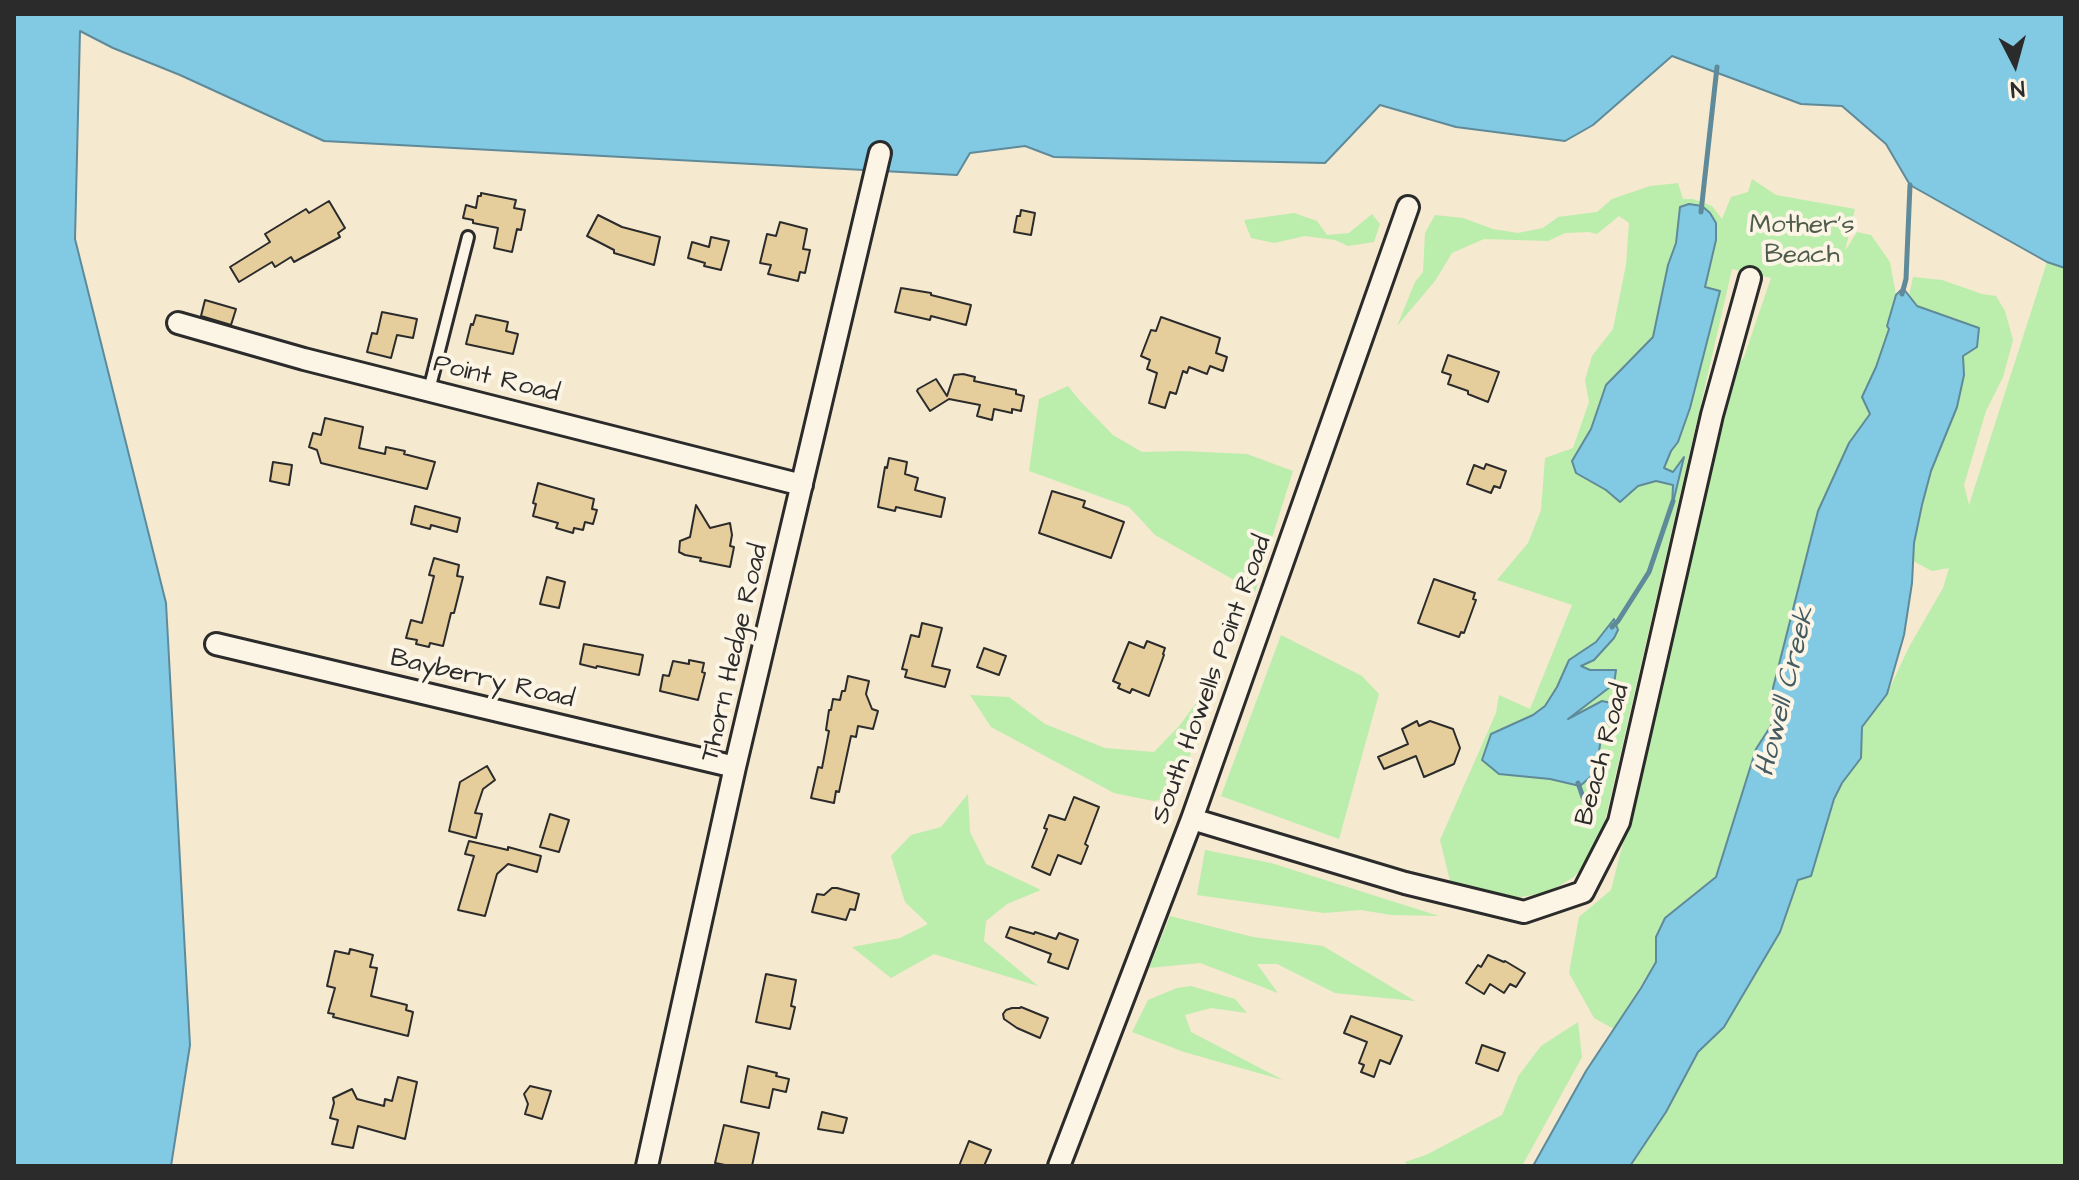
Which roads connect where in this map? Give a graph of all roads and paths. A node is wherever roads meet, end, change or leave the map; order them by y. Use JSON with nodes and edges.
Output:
{"nodes":[{"id":1,"x":880,"y":153,"type":"dead end"},
{"id":2,"x":1408,"y":207,"type":"dead end"},
{"id":3,"x":468,"y":237,"type":"dead end"},
{"id":4,"x":1750,"y":278,"type":"dead end"},
{"id":5,"x":178,"y":323,"type":"dead end"},
{"id":6,"x":429,"y":390,"type":"junction"},
{"id":7,"x":802,"y":485,"type":"junction"},
{"id":8,"x":216,"y":644,"type":"dead end"},
{"id":9,"x":735,"y":767,"type":"junction"},
{"id":10,"x":1192,"y":819,"type":"junction"},
{"id":11,"x":647,"y":1166,"type":"edge"},
{"id":12,"x":1059,"y":1166,"type":"edge"}],
"edges":[{"from":1,"to":7,"type":"street","name":"Thorn Hedge Road"},
{"from":2,"to":10,"type":"street","name":"South Howells Point Road"},
{"from":3,"to":6,"type":"lane"},
{"from":4,"to":10,"type":"street","name":"Beach Road"},
{"from":5,"to":6,"type":"street","name":"Point Road"},
{"from":6,"to":7,"type":"street","name":"Point Road"},
{"from":7,"to":9,"type":"street","name":"Thorn Hedge Road"},
{"from":8,"to":9,"type":"street","name":"Bayberry Road"},
{"from":9,"to":11,"type":"street","name":"Thorn Hedge Road"},
{"from":10,"to":12,"type":"street","name":"South Howells Point Road"}]}
